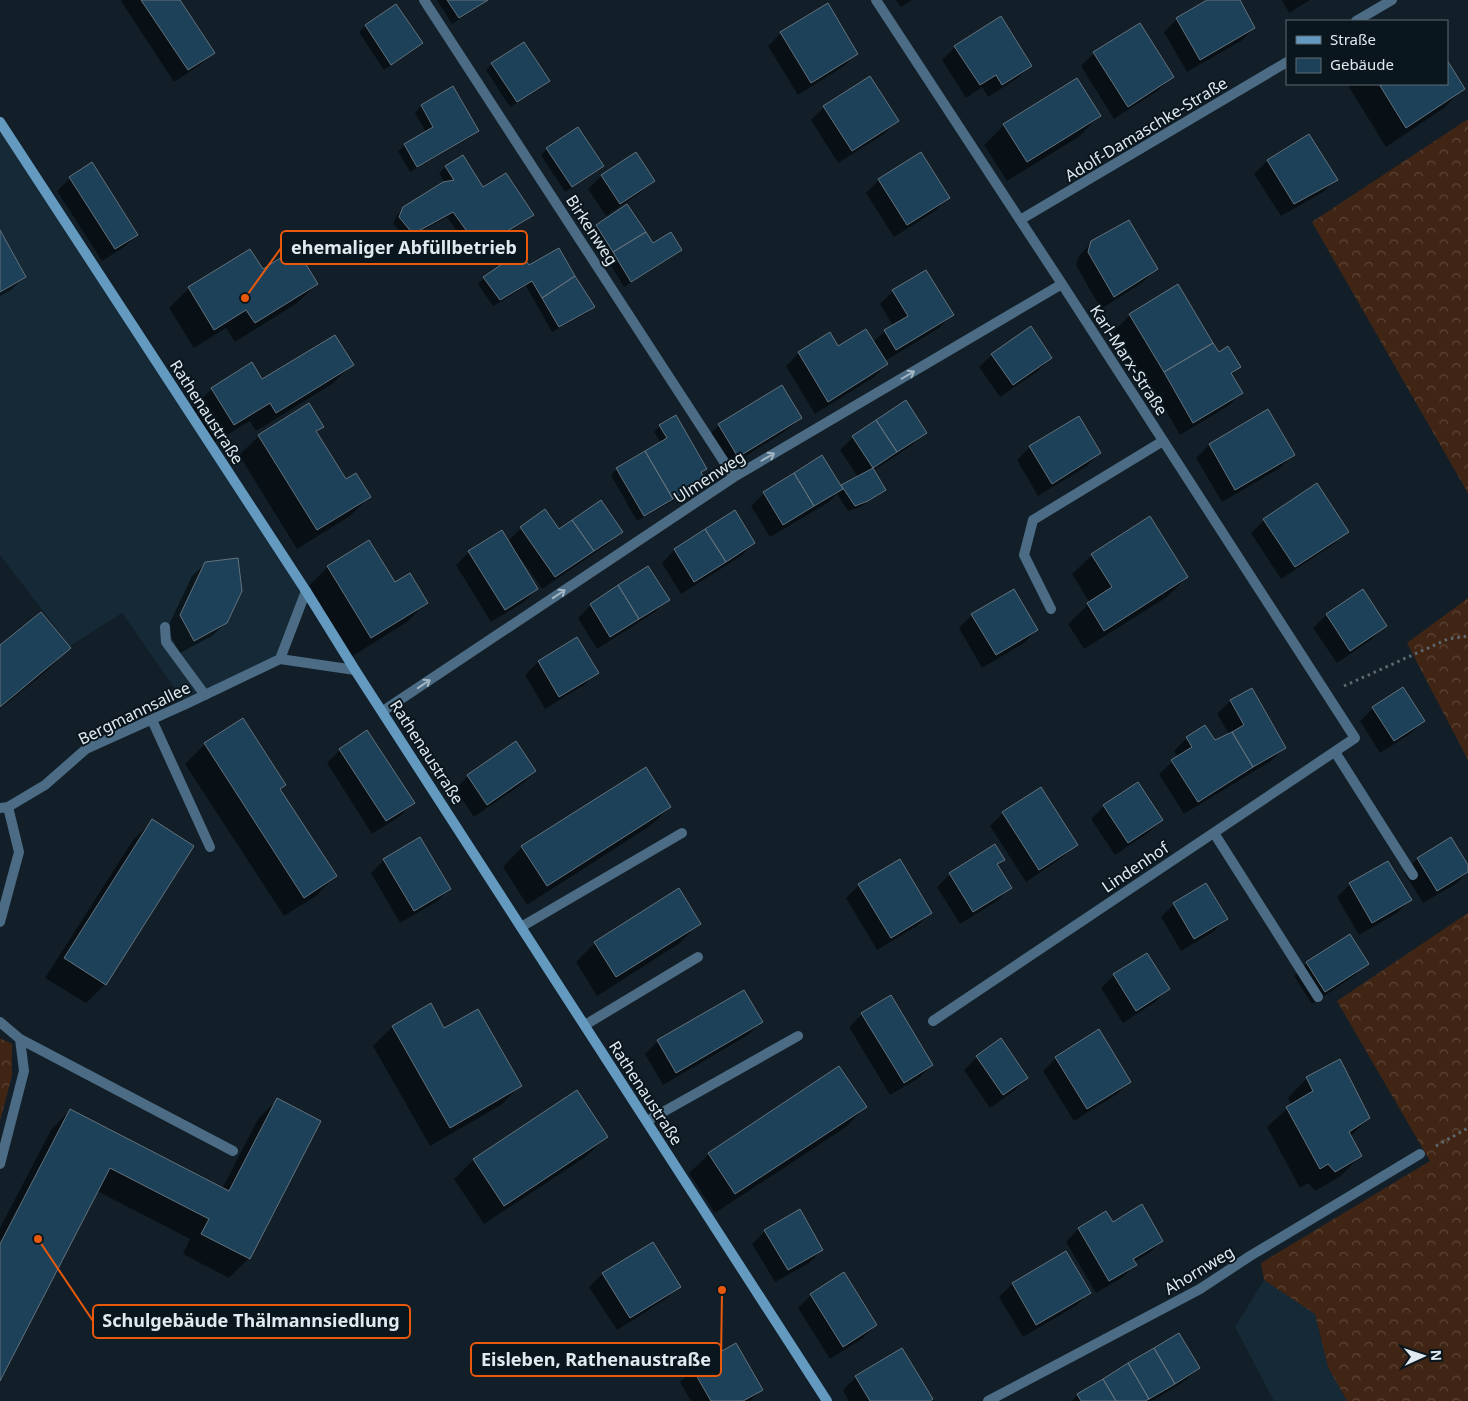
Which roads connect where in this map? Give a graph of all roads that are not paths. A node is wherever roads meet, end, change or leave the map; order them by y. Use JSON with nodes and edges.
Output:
{"nodes":[{"id":1,"x":424,"y":0,"type":"edge"},
{"id":2,"x":876,"y":0,"type":"edge"},
{"id":3,"x":1392,"y":0,"type":"edge"},
{"id":4,"x":1358,"y":20,"type":"edge"},
{"id":5,"x":1286,"y":63,"type":"edge"},
{"id":6,"x":0,"y":122,"type":"edge"},
{"id":7,"x":1020,"y":220,"type":"junction"},
{"id":8,"x":1062,"y":284,"type":"junction"},
{"id":9,"x":1163,"y":441,"type":"junction"},
{"id":10,"x":734,"y":477,"type":"junction"},
{"id":11,"x":306,"y":591,"type":"junction"},
{"id":12,"x":1051,"y":609,"type":"dead end"},
{"id":13,"x":164,"y":627,"type":"dead end"},
{"id":14,"x":280,"y":659,"type":"junction"},
{"id":15,"x":355,"y":670,"type":"junction"},
{"id":16,"x":205,"y":695,"type":"junction"},
{"id":17,"x":383,"y":711,"type":"junction"},
{"id":18,"x":152,"y":720,"type":"junction"},
{"id":19,"x":1355,"y":738,"type":"joint"},
{"id":20,"x":1335,"y":752,"type":"junction"},
{"id":21,"x":4,"y":808,"type":"edge"},
{"id":22,"x":682,"y":833,"type":"dead end"},
{"id":23,"x":1214,"y":833,"type":"junction"},
{"id":24,"x":210,"y":847,"type":"dead end"},
{"id":25,"x":1413,"y":875,"type":"dead end"},
{"id":26,"x":0,"y":922,"type":"edge"},
{"id":27,"x":521,"y":927,"type":"junction"},
{"id":28,"x":698,"y":957,"type":"dead end"},
{"id":29,"x":1318,"y":997,"type":"dead end"},
{"id":30,"x":933,"y":1020,"type":"dead end"},
{"id":31,"x":0,"y":1022,"type":"edge"},
{"id":32,"x":585,"y":1025,"type":"junction"},
{"id":33,"x":798,"y":1036,"type":"dead end"},
{"id":34,"x":20,"y":1038,"type":"junction"},
{"id":35,"x":647,"y":1121,"type":"junction"},
{"id":36,"x":232,"y":1151,"type":"dead end"},
{"id":37,"x":1420,"y":1154,"type":"road end"},
{"id":38,"x":0,"y":1164,"type":"edge"},
{"id":39,"x":827,"y":1401,"type":"edge"},
{"id":40,"x":988,"y":1401,"type":"edge"}],
"edges":[{"from":1,"to":10,"type":"street","name":"Birkenweg"},
{"from":2,"to":7,"type":"street","name":"Karl-Marx-Straße"},
{"from":3,"to":4,"type":"street"},
{"from":5,"to":7,"type":"street","name":"Adolf-Damaschke-Straße"},
{"from":6,"to":11,"type":"main road","name":"Rathenaustraße"},
{"from":7,"to":8,"type":"street","name":"Karl-Marx-Straße"},
{"from":8,"to":9,"type":"street","name":"Karl-Marx-Straße"},
{"from":10,"to":8,"type":"street","name":"Ulmenweg","one_way":true},
{"from":9,"to":12,"type":"street"},
{"from":9,"to":19,"type":"street","name":"Karl-Marx-Straße"},
{"from":17,"to":10,"type":"street","name":"Ulmenweg","one_way":true},
{"from":11,"to":14,"type":"street"},
{"from":11,"to":15,"type":"main road","name":"Rathenaustraße"},
{"from":13,"to":16,"type":"street"},
{"from":14,"to":15,"type":"street"},
{"from":14,"to":16,"type":"street","name":"Bergmannsallee"},
{"from":15,"to":17,"type":"main road","name":"Rathenaustraße"},
{"from":16,"to":18,"type":"street","name":"Bergmannsallee"},
{"from":17,"to":27,"type":"main road","name":"Rathenaustraße"},
{"from":18,"to":21,"type":"street","name":"Bergmannsallee"},
{"from":18,"to":24,"type":"street"},
{"from":19,"to":20,"type":"street","name":"Lindenhof"},
{"from":20,"to":23,"type":"street","name":"Lindenhof"},
{"from":20,"to":25,"type":"street"},
{"from":21,"to":26,"type":"street","name":"Bergmannsallee"},
{"from":22,"to":27,"type":"street"},
{"from":23,"to":29,"type":"street"},
{"from":23,"to":30,"type":"street","name":"Lindenhof"},
{"from":27,"to":32,"type":"main road","name":"Rathenaustraße"},
{"from":28,"to":32,"type":"street"},
{"from":31,"to":34,"type":"street"},
{"from":32,"to":35,"type":"main road","name":"Rathenaustraße"},
{"from":33,"to":35,"type":"street"},
{"from":34,"to":36,"type":"street"},
{"from":34,"to":38,"type":"street"},
{"from":35,"to":39,"type":"main road","name":"Rathenaustraße"},
{"from":37,"to":40,"type":"street","name":"Ahornweg"}]}
